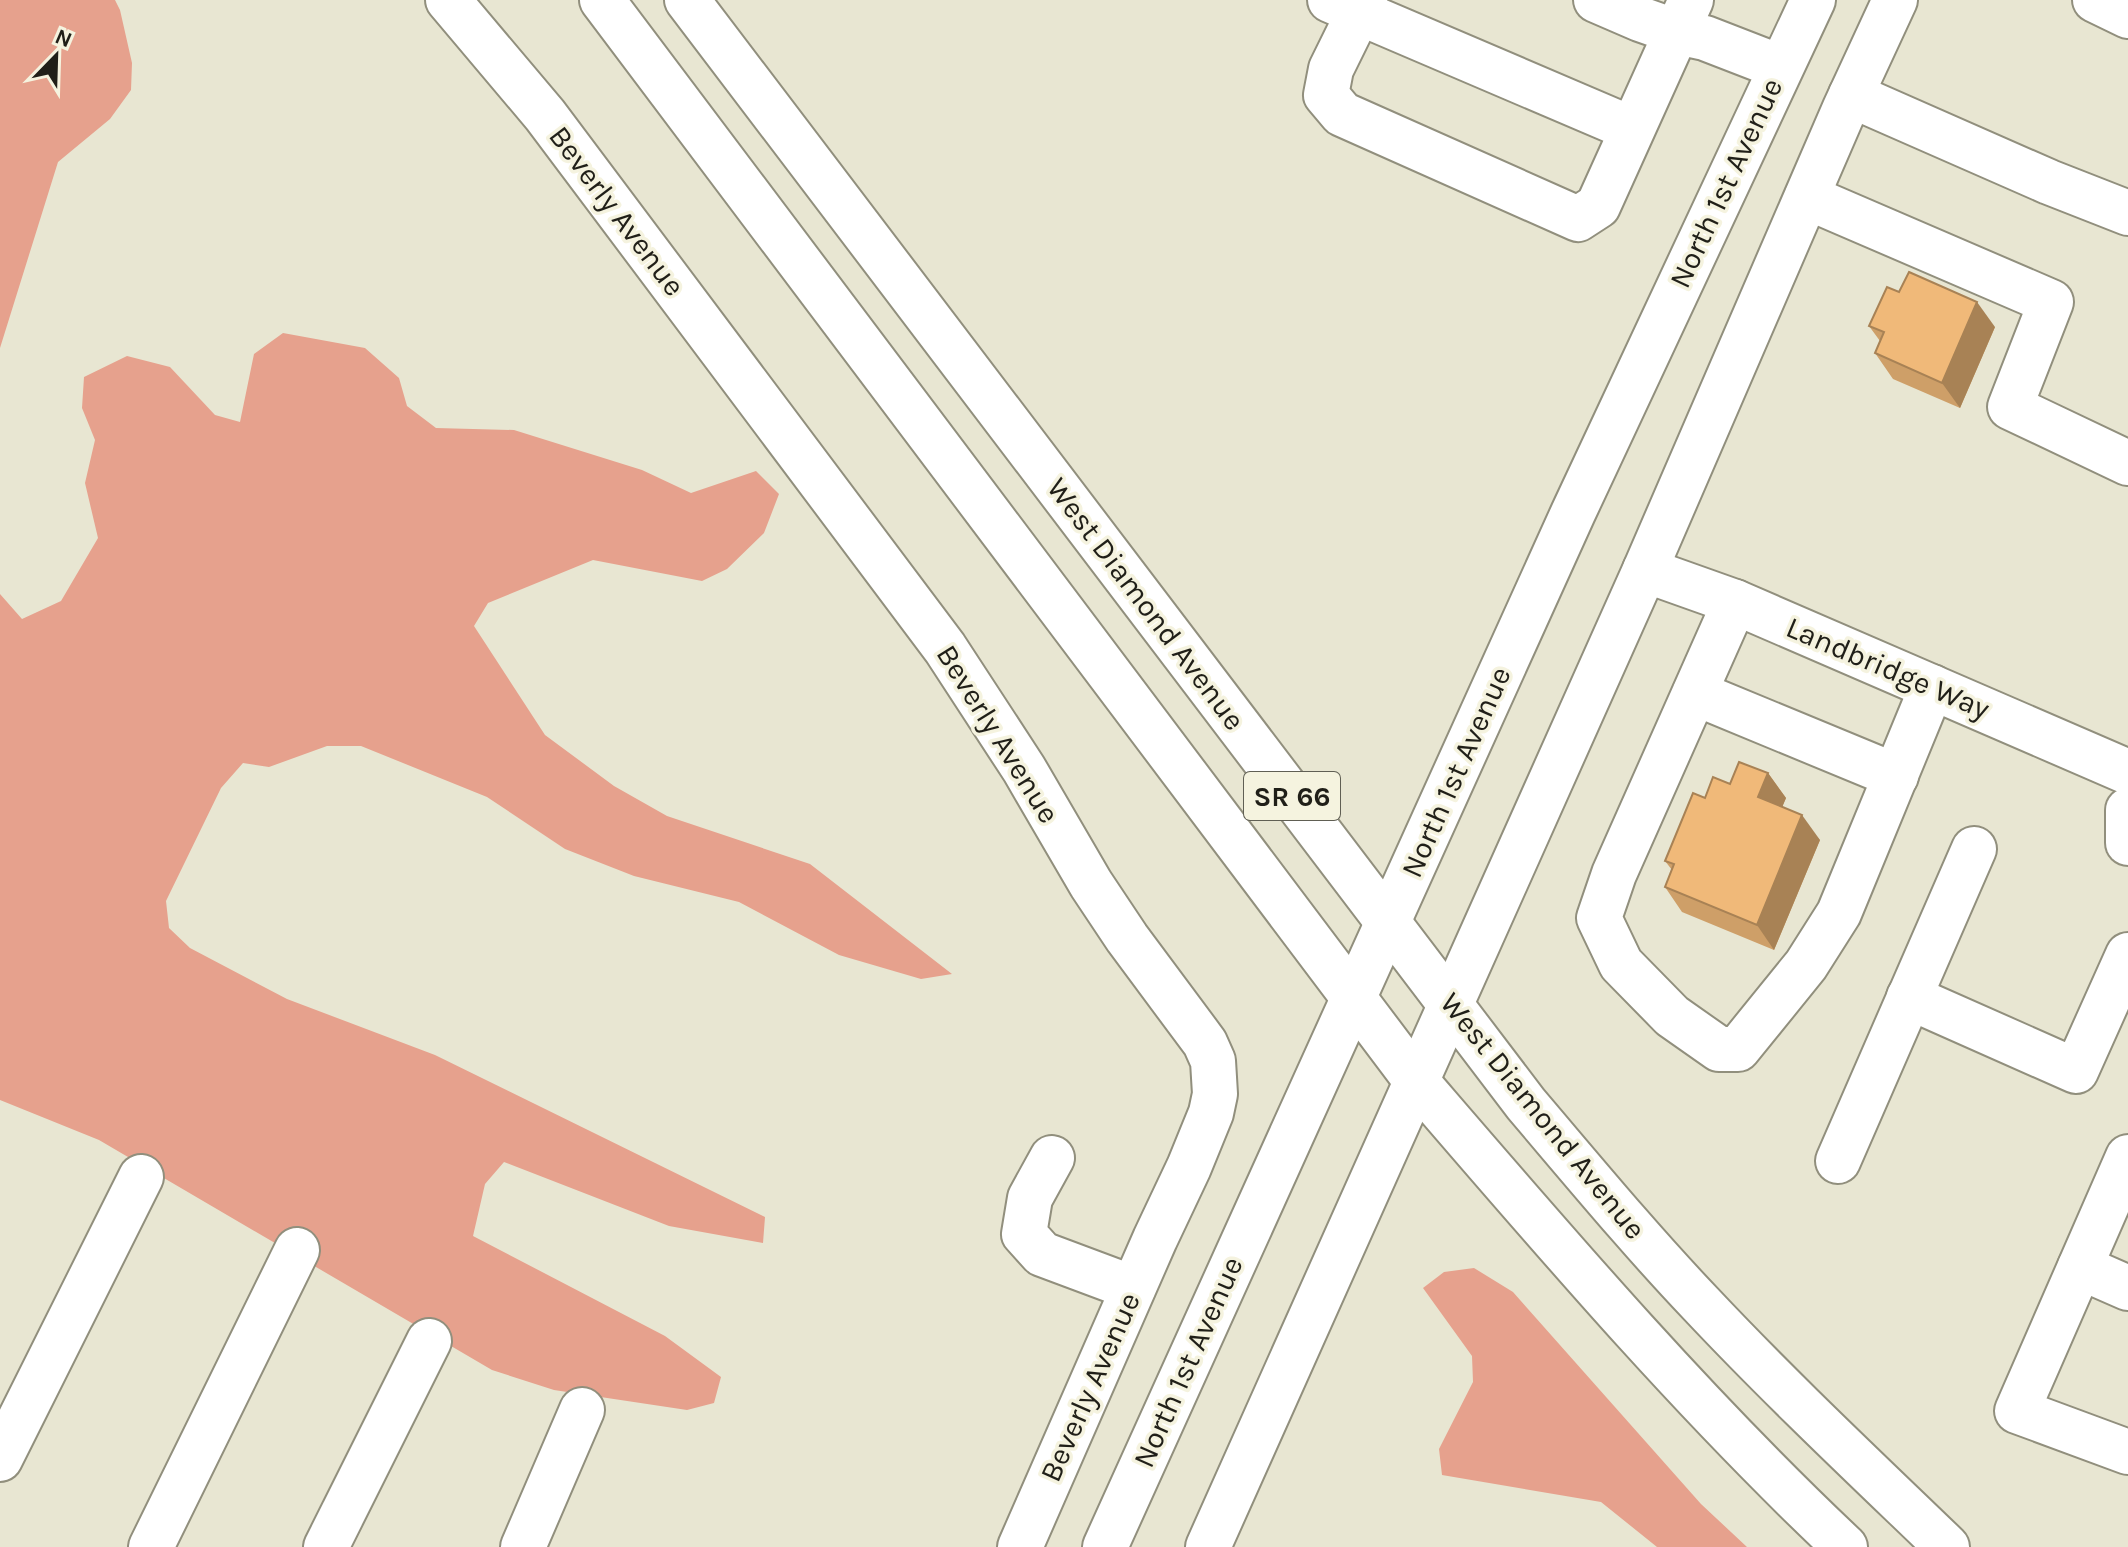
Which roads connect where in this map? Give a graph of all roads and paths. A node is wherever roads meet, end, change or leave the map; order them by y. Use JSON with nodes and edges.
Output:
{"nodes":[{"id":1,"x":448,"y":0,"type":"edge"},
{"id":2,"x":602,"y":0,"type":"edge"},
{"id":3,"x":687,"y":0,"type":"edge"},
{"id":4,"x":1596,"y":0,"type":"edge"},
{"id":5,"x":1813,"y":0,"type":"edge"},
{"id":6,"x":1895,"y":0,"type":"edge"},
{"id":7,"x":2095,"y":0,"type":"edge"},
{"id":8,"x":1351,"y":4,"type":"edge"},
{"id":9,"x":1684,"y":16,"type":"edge"},
{"id":10,"x":2128,"y":16,"type":"edge"},
{"id":11,"x":1780,"y":67,"type":"junction"},
{"id":12,"x":1851,"y":95,"type":"junction"},
{"id":13,"x":1632,"y":129,"type":"junction"},
{"id":14,"x":1807,"y":197,"type":"junction"},
{"id":15,"x":2128,"y":213,"type":"edge"},
{"id":16,"x":2128,"y":463,"type":"edge"},
{"id":17,"x":1645,"y":570,"type":"junction"},
{"id":18,"x":1735,"y":602,"type":"junction"},
{"id":19,"x":1932,"y":687,"type":"junction"},
{"id":20,"x":1695,"y":693,"type":"junction"},
{"id":21,"x":2128,"y":772,"type":"edge"},
{"id":22,"x":1896,"y":776,"type":"junction"},
{"id":23,"x":2128,"y":810,"type":"edge"},
{"id":24,"x":2128,"y":819,"type":"edge"},
{"id":25,"x":2128,"y":843,"type":"edge"},
{"id":26,"x":1974,"y":849,"type":"dead end"},
{"id":27,"x":1388,"y":922,"type":"junction"},
{"id":28,"x":2128,"y":955,"type":"edge"},
{"id":29,"x":1909,"y":997,"type":"junction"},
{"id":30,"x":1353,"y":998,"type":"junction"},
{"id":31,"x":1451,"y":1005,"type":"junction"},
{"id":32,"x":1417,"y":1082,"type":"junction"},
{"id":33,"x":1052,"y":1158,"type":"dead end"},
{"id":34,"x":1838,"y":1161,"type":"dead end"},
{"id":35,"x":141,"y":1177,"type":"dead end"},
{"id":36,"x":2124,"y":1177,"type":"edge"},
{"id":37,"x":297,"y":1250,"type":"dead end"},
{"id":38,"x":2080,"y":1267,"type":"junction"},
{"id":39,"x":1133,"y":1288,"type":"junction"},
{"id":40,"x":2128,"y":1288,"type":"edge"},
{"id":41,"x":429,"y":1341,"type":"dead end"},
{"id":42,"x":582,"y":1410,"type":"dead end"},
{"id":43,"x":2128,"y":1452,"type":"edge"},
{"id":44,"x":0,"y":1459,"type":"edge"},
{"id":45,"x":151,"y":1547,"type":"edge"},
{"id":46,"x":326,"y":1547,"type":"edge"},
{"id":47,"x":523,"y":1547,"type":"edge"},
{"id":48,"x":1020,"y":1547,"type":"edge"},
{"id":49,"x":1105,"y":1547,"type":"edge"},
{"id":50,"x":1208,"y":1547,"type":"edge"},
{"id":51,"x":1845,"y":1547,"type":"edge"},
{"id":52,"x":1947,"y":1547,"type":"edge"}],
"edges":[{"from":1,"to":39,"type":"main road","name":"Beverly Avenue"},
{"from":2,"to":30,"type":"main road","number":"SR 66"},
{"from":3,"to":27,"type":"main road","name":"West Diamond Avenue","number":"SR 66"},
{"from":4,"to":9,"type":"main road"},
{"from":5,"to":11,"type":"main road","name":"North 1st Avenue"},
{"from":6,"to":12,"type":"main road"},
{"from":7,"to":10,"type":"main road"},
{"from":8,"to":13,"type":"main road"},
{"from":8,"to":13,"type":"main road"},
{"from":9,"to":11,"type":"main road"},
{"from":9,"to":13,"type":"main road"},
{"from":11,"to":27,"type":"main road","name":"North 1st Avenue"},
{"from":12,"to":14,"type":"main road"},
{"from":12,"to":15,"type":"main road"},
{"from":14,"to":16,"type":"main road"},
{"from":14,"to":17,"type":"main road"},
{"from":17,"to":18,"type":"main road","name":"Landbridge Way"},
{"from":17,"to":31,"type":"main road"},
{"from":18,"to":19,"type":"main road","name":"Landbridge Way"},
{"from":18,"to":20,"type":"main road"},
{"from":19,"to":21,"type":"main road","name":"Landbridge Way"},
{"from":19,"to":22,"type":"main road"},
{"from":20,"to":22,"type":"main road"},
{"from":20,"to":22,"type":"main road"},
{"from":23,"to":24,"type":"main road"},
{"from":24,"to":25,"type":"main road"},
{"from":26,"to":29,"type":"main road"},
{"from":27,"to":30,"type":"main road","name":"North 1st Avenue"},
{"from":27,"to":31,"type":"main road","name":"West Diamond Avenue","number":"SR 66"},
{"from":28,"to":29,"type":"main road"},
{"from":29,"to":34,"type":"main road"},
{"from":30,"to":32,"type":"main road","number":"SR 66"},
{"from":30,"to":49,"type":"main road","name":"North 1st Avenue"},
{"from":31,"to":32,"type":"main road"},
{"from":31,"to":52,"type":"main road","name":"West Diamond Avenue","number":"SR 66"},
{"from":32,"to":50,"type":"main road"},
{"from":32,"to":51,"type":"main road","number":"SR 66"},
{"from":33,"to":39,"type":"main road"},
{"from":35,"to":44,"type":"main road"},
{"from":36,"to":38,"type":"main road"},
{"from":37,"to":45,"type":"main road"},
{"from":38,"to":40,"type":"main road"},
{"from":38,"to":43,"type":"main road"},
{"from":39,"to":48,"type":"main road","name":"Beverly Avenue"},
{"from":41,"to":46,"type":"main road"},
{"from":42,"to":47,"type":"main road"}]}
